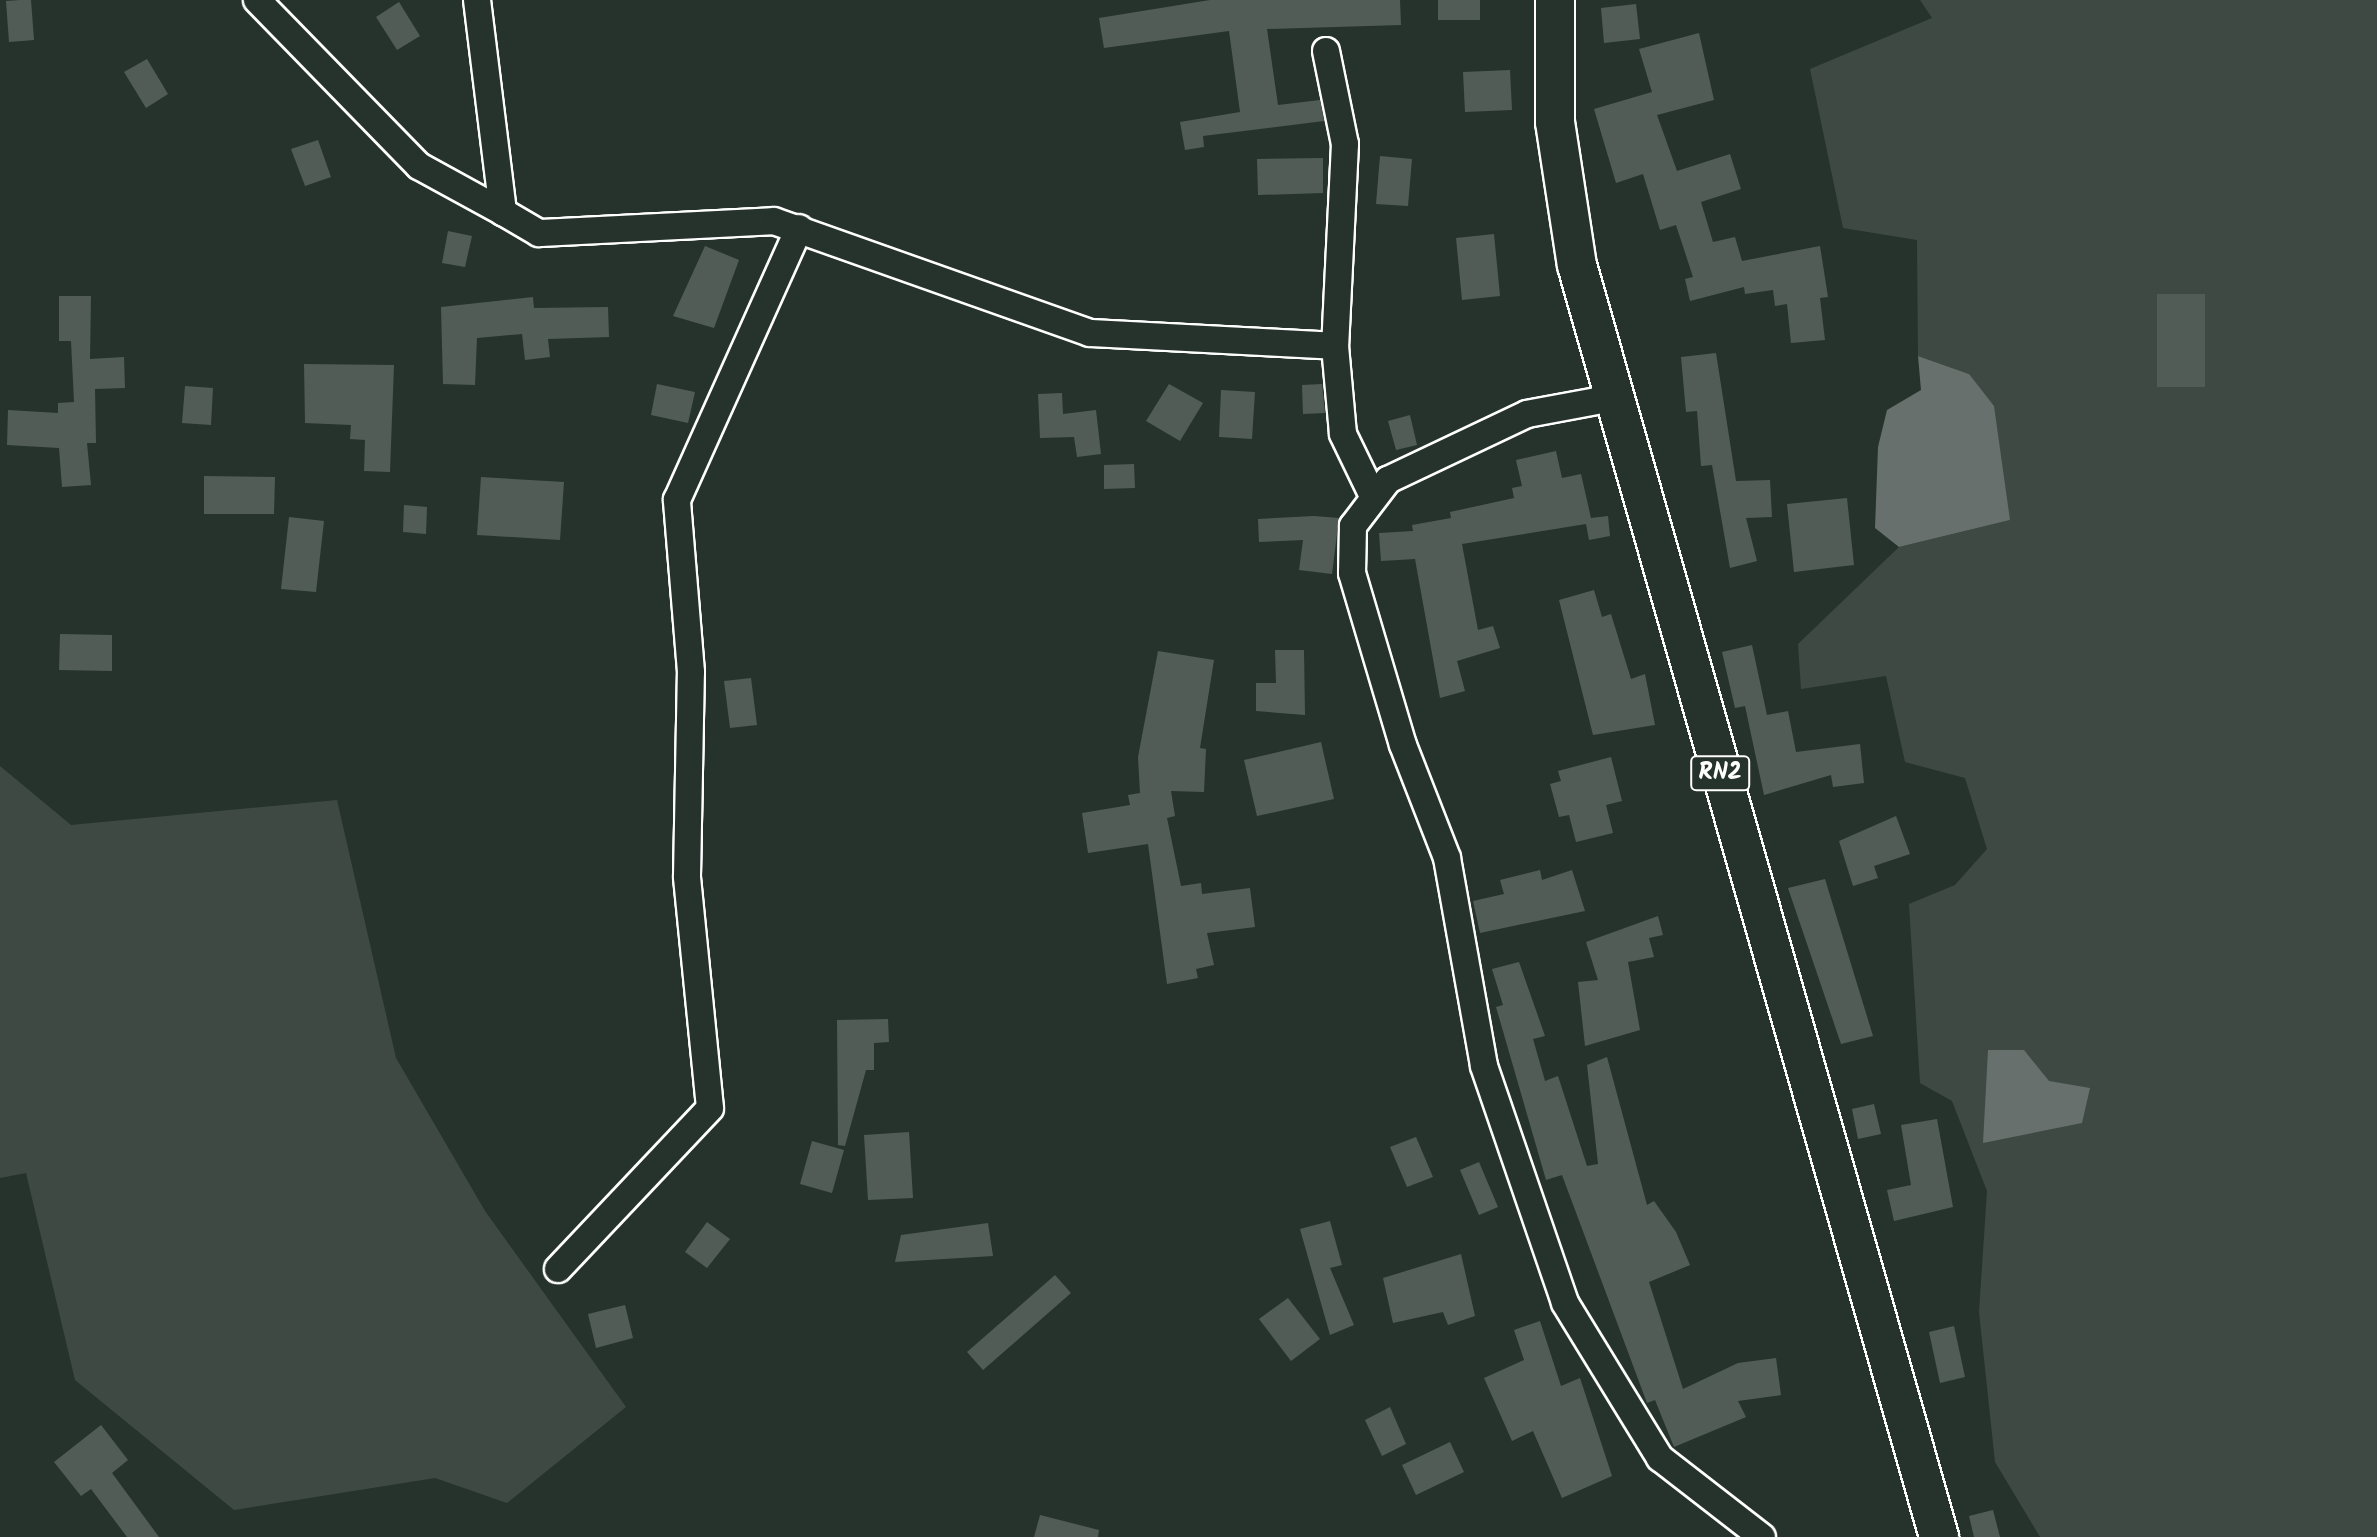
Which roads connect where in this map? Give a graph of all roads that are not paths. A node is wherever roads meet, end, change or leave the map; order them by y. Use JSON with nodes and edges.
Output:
{"nodes":[{"id":1,"x":257,"y":0,"type":"edge"},
{"id":2,"x":477,"y":0,"type":"edge"},
{"id":3,"x":1548,"y":7,"type":"edge"},
{"id":4,"x":1326,"y":51,"type":"dead end"},
{"id":5,"x":503,"y":212,"type":"junction"},
{"id":6,"x":799,"y":228,"type":"junction"},
{"id":7,"x":1335,"y":346,"type":"junction"},
{"id":8,"x":1613,"y":398,"type":"junction"},
{"id":9,"x":1372,"y":494,"type":"junction"},
{"id":10,"x":558,"y":1269,"type":"dead end"},
{"id":11,"x":1762,"y":1537,"type":"edge"},
{"id":12,"x":1939,"y":1537,"type":"edge"}],
"edges":[{"from":1,"to":5,"type":"street"},
{"from":2,"to":5,"type":"street"},
{"from":3,"to":8,"type":"highway","number":"RN2"},
{"from":4,"to":7,"type":"street"},
{"from":5,"to":6,"type":"street"},
{"from":6,"to":7,"type":"street"},
{"from":6,"to":10,"type":"street"},
{"from":7,"to":9,"type":"street"},
{"from":8,"to":9,"type":"street"},
{"from":8,"to":12,"type":"highway","number":"RN2"},
{"from":9,"to":11,"type":"street"}]}
